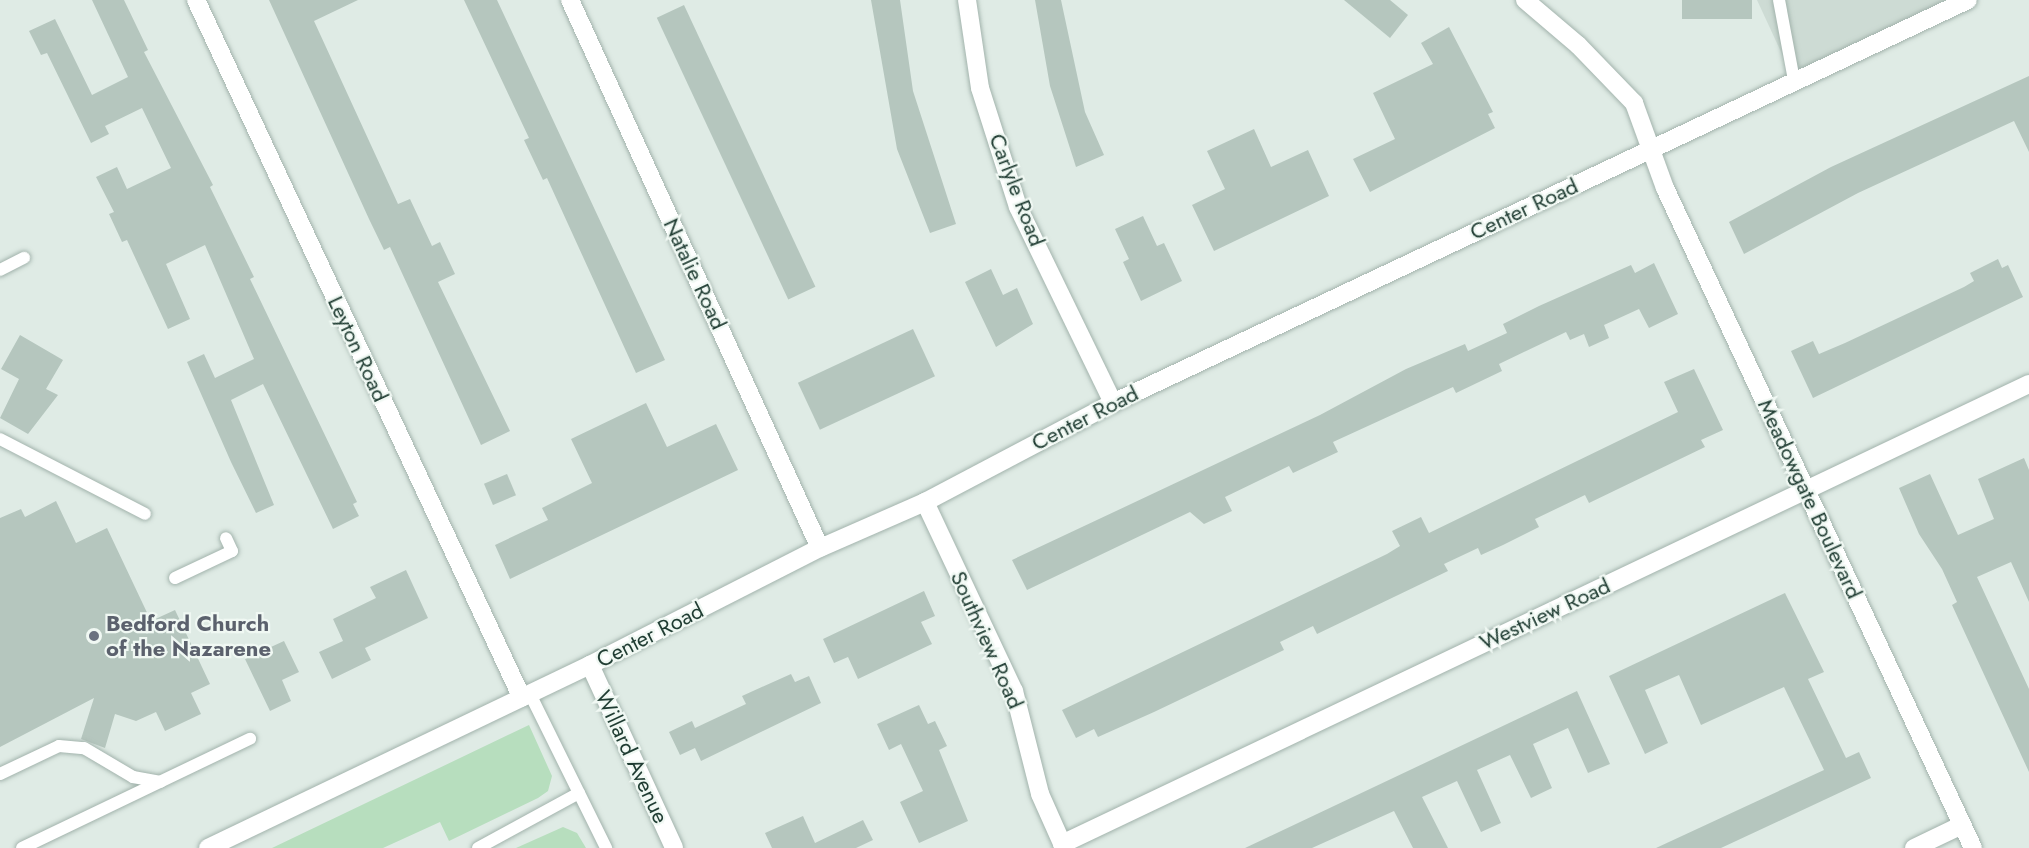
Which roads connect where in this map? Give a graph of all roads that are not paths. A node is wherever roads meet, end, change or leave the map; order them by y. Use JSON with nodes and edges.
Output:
{"nodes":[{"id":1,"x":196,"y":0,"type":"edge"},
{"id":2,"x":570,"y":0,"type":"edge"},
{"id":3,"x":967,"y":0,"type":"edge"},
{"id":4,"x":1525,"y":0,"type":"edge"},
{"id":5,"x":1779,"y":0,"type":"edge"},
{"id":6,"x":1968,"y":0,"type":"edge"},
{"id":7,"x":1794,"y":81,"type":"junction"},
{"id":8,"x":1653,"y":148,"type":"junction"},
{"id":9,"x":24,"y":258,"type":"dead end"},
{"id":10,"x":0,"y":270,"type":"edge"},
{"id":11,"x":2029,"y":384,"type":"edge"},
{"id":12,"x":1113,"y":403,"type":"junction"},
{"id":13,"x":0,"y":439,"type":"edge"},
{"id":14,"x":1806,"y":490,"type":"junction"},
{"id":15,"x":925,"y":502,"type":"junction"},
{"id":16,"x":145,"y":514,"type":"dead end"},
{"id":17,"x":226,"y":538,"type":"dead end"},
{"id":18,"x":820,"y":548,"type":"junction"},
{"id":19,"x":175,"y":578,"type":"dead end"},
{"id":20,"x":590,"y":666,"type":"junction"},
{"id":21,"x":526,"y":696,"type":"junction"},
{"id":22,"x":250,"y":739,"type":"dead end"},
{"id":23,"x":0,"y":774,"type":"edge"},
{"id":24,"x":161,"y":782,"type":"junction"},
{"id":25,"x":579,"y":794,"type":"junction"},
{"id":26,"x":1962,"y":825,"type":"junction"},
{"id":27,"x":1063,"y":846,"type":"edge"},
{"id":28,"x":22,"y":848,"type":"edge"},
{"id":29,"x":208,"y":848,"type":"edge"},
{"id":30,"x":478,"y":848,"type":"edge"},
{"id":31,"x":606,"y":848,"type":"edge"},
{"id":32,"x":674,"y":848,"type":"edge"},
{"id":33,"x":1914,"y":848,"type":"edge"},
{"id":34,"x":1973,"y":848,"type":"edge"}],
"edges":[{"from":1,"to":21,"type":"street","name":"Leyton Road"},
{"from":2,"to":18,"type":"street","name":"Natalie Road"},
{"from":3,"to":12,"type":"street","name":"Carlyle Road"},
{"from":4,"to":8,"type":"street","name":"Meadowgate Boulevard"},
{"from":5,"to":7,"type":"lane"},
{"from":6,"to":7,"type":"street","name":"Center Road"},
{"from":7,"to":8,"type":"street","name":"Center Road"},
{"from":8,"to":12,"type":"street","name":"Center Road"},
{"from":8,"to":14,"type":"street","name":"Meadowgate Boulevard"},
{"from":9,"to":10,"type":"lane"},
{"from":11,"to":14,"type":"street","name":"Westview Road"},
{"from":12,"to":15,"type":"street","name":"Center Road"},
{"from":13,"to":16,"type":"lane"},
{"from":14,"to":26,"type":"street","name":"Meadowgate Boulevard"},
{"from":14,"to":27,"type":"street","name":"Westview Road"},
{"from":15,"to":18,"type":"street","name":"Center Road"},
{"from":15,"to":27,"type":"street","name":"Southview Road"},
{"from":17,"to":19,"type":"lane"},
{"from":18,"to":20,"type":"street","name":"Center Road"},
{"from":20,"to":21,"type":"street","name":"Center Road"},
{"from":20,"to":32,"type":"street","name":"Willard Avenue"},
{"from":21,"to":25,"type":"lane"},
{"from":21,"to":29,"type":"street","name":"Center Road"},
{"from":22,"to":24,"type":"lane"},
{"from":23,"to":24,"type":"lane"},
{"from":24,"to":28,"type":"lane"},
{"from":25,"to":30,"type":"lane"},
{"from":25,"to":31,"type":"lane"},
{"from":26,"to":33,"type":"street"},
{"from":26,"to":34,"type":"street","name":"Meadowgate Boulevard"}]}
